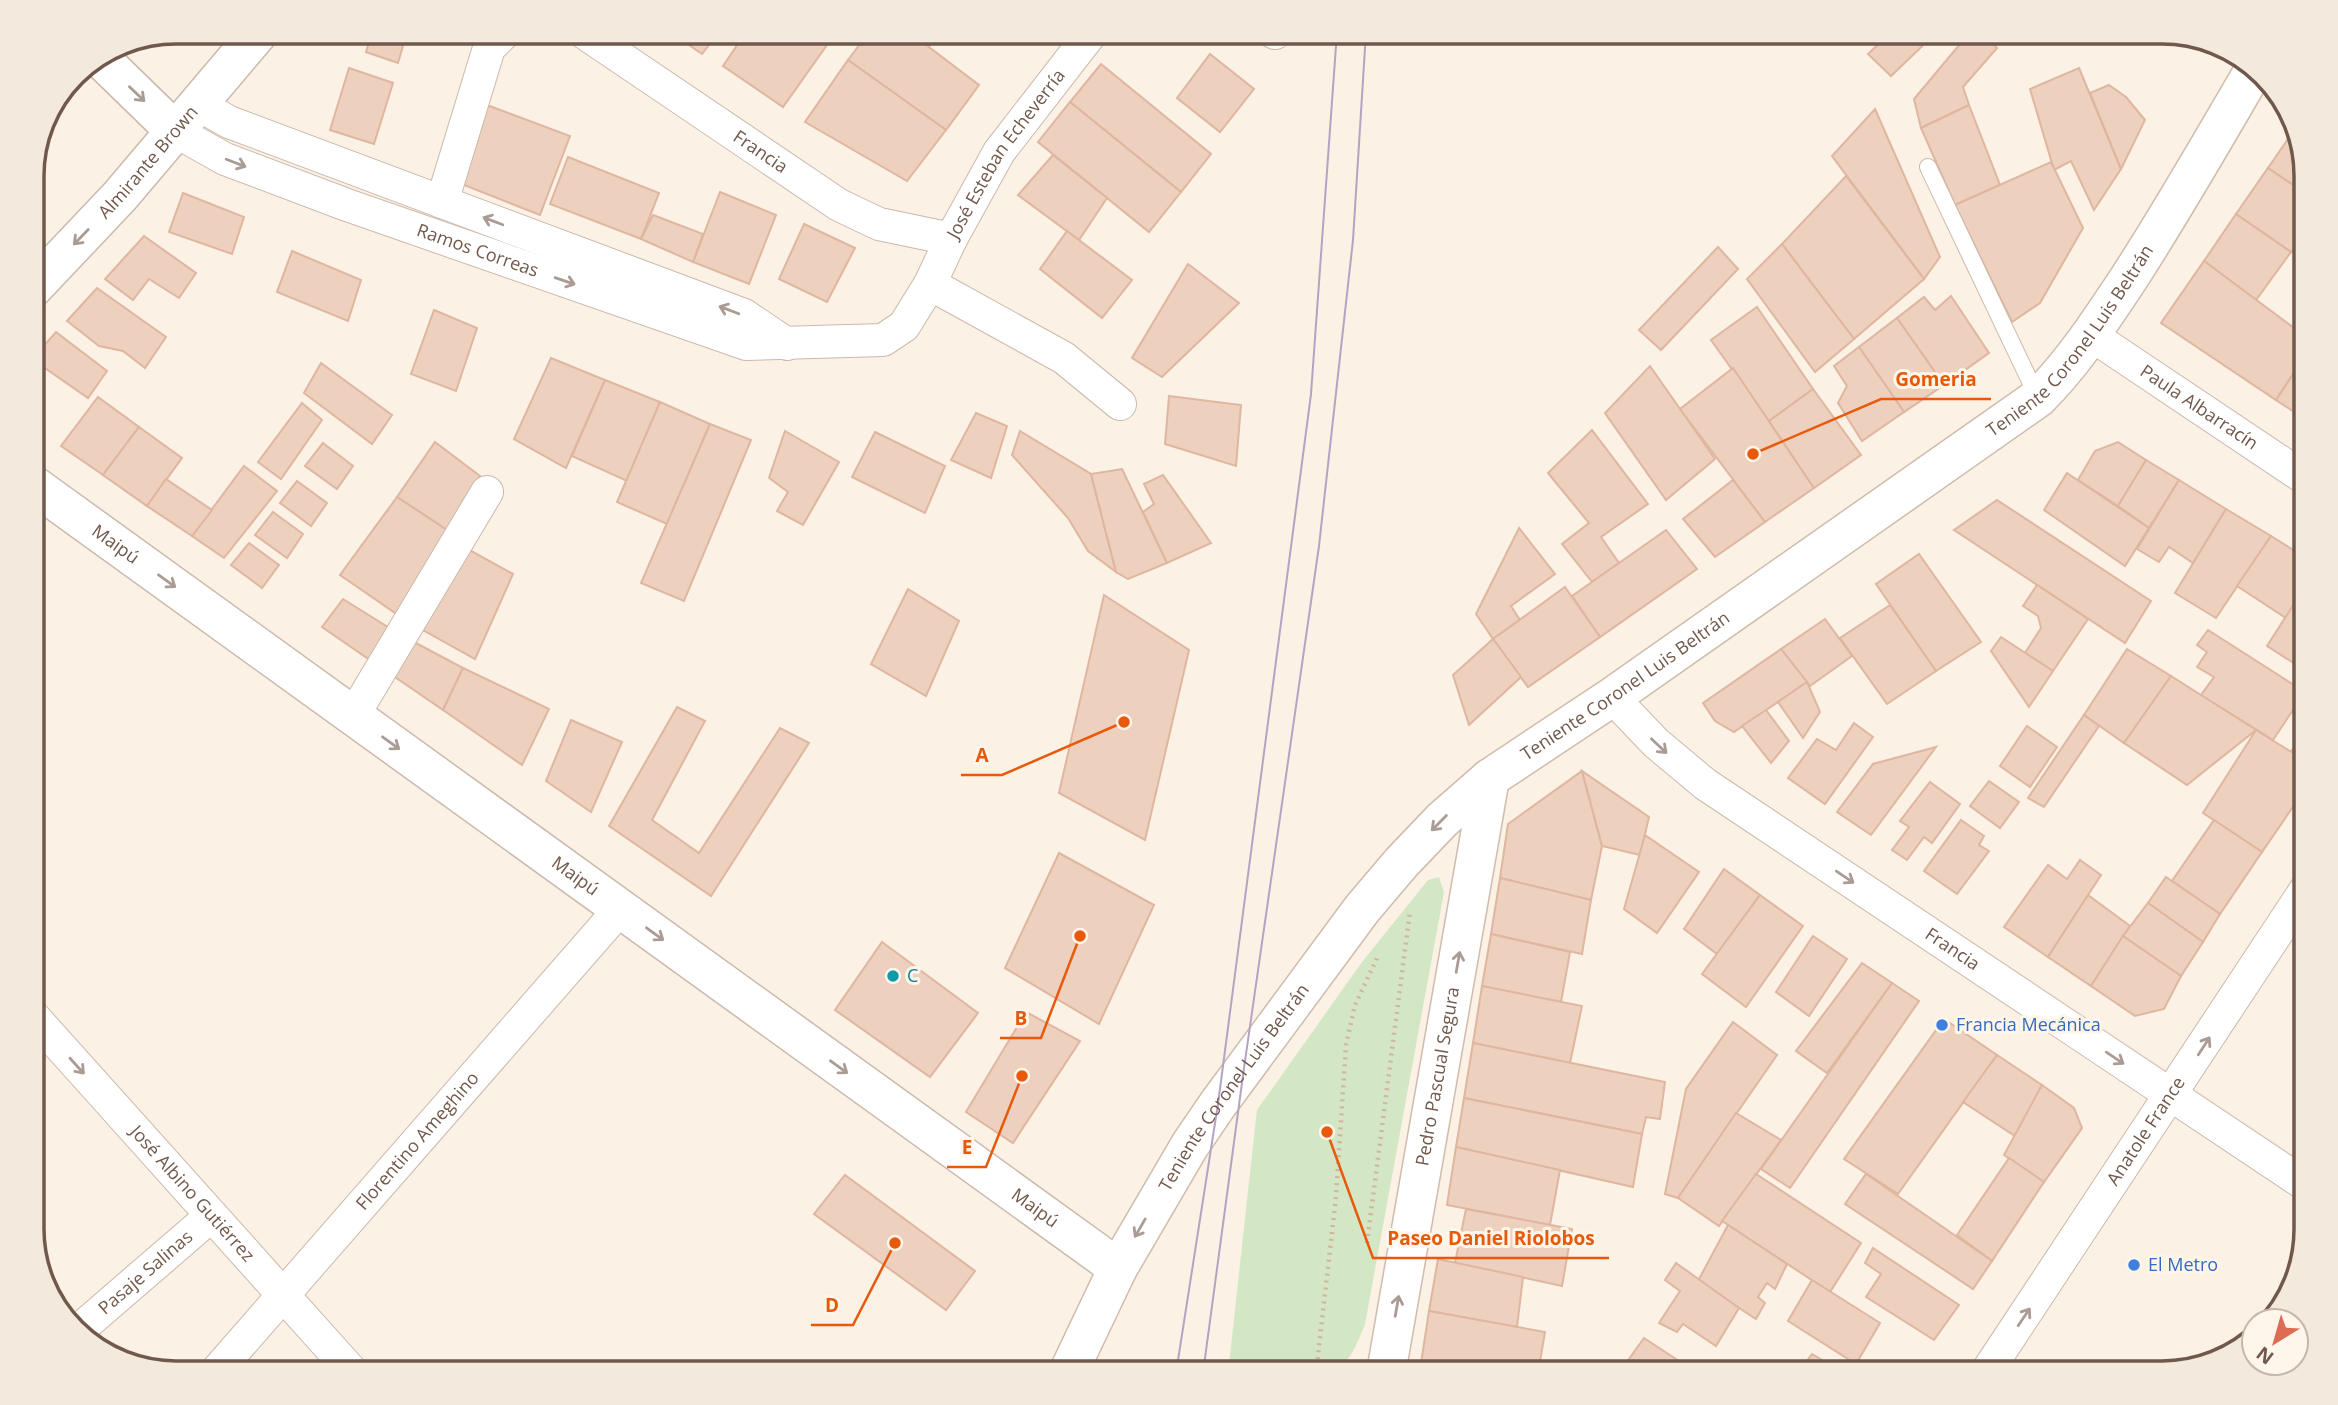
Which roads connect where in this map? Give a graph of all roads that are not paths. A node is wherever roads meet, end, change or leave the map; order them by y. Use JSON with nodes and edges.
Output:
{"nodes":[{"id":1,"x":249,"y":44,"type":"edge"},
{"id":2,"x":493,"y":44,"type":"edge"},
{"id":3,"x":601,"y":44,"type":"edge"},
{"id":4,"x":1083,"y":44,"type":"edge"},
{"id":5,"x":107,"y":63,"type":"edge"},
{"id":6,"x":2250,"y":77,"type":"edge"},
{"id":7,"x":187,"y":118,"type":"junction"},
{"id":8,"x":1928,"y":167,"type":"dead end"},
{"id":9,"x":442,"y":202,"type":"junction"},
{"id":10,"x":951,"y":239,"type":"junction"},
{"id":11,"x":44,"y":276,"type":"edge"},
{"id":12,"x":930,"y":284,"type":"junction"},
{"id":13,"x":2091,"y":335,"type":"junction"},
{"id":14,"x":788,"y":344,"type":"junction"},
{"id":15,"x":2038,"y":398,"type":"junction"},
{"id":16,"x":1120,"y":404,"type":"dead end"},
{"id":17,"x":2294,"y":470,"type":"edge"},
{"id":18,"x":487,"y":492,"type":"dead end"},
{"id":19,"x":44,"y":493,"type":"edge"},
{"id":20,"x":1612,"y":696,"type":"junction"},
{"id":21,"x":353,"y":716,"type":"junction"},
{"id":22,"x":1490,"y":778,"type":"junction"},
{"id":23,"x":2294,"y":907,"type":"edge"},
{"id":24,"x":620,"y":908,"type":"junction"},
{"id":25,"x":44,"y":1028,"type":"edge"},
{"id":26,"x":2172,"y":1095,"type":"junction"},
{"id":27,"x":2294,"y":1177,"type":"edge"},
{"id":28,"x":211,"y":1216,"type":"junction"},
{"id":29,"x":1118,"y":1268,"type":"junction"},
{"id":30,"x":284,"y":1296,"type":"junction"},
{"id":31,"x":85,"y":1325,"type":"edge"},
{"id":32,"x":226,"y":1361,"type":"edge"},
{"id":33,"x":342,"y":1361,"type":"edge"},
{"id":34,"x":1079,"y":1361,"type":"edge"},
{"id":35,"x":1388,"y":1361,"type":"edge"},
{"id":36,"x":1995,"y":1361,"type":"edge"}],
"edges":[{"from":1,"to":7,"type":"main road","name":"Almirante Brown"},
{"from":2,"to":9,"type":"street"},
{"from":3,"to":10,"type":"street","name":"Francia"},
{"from":4,"to":10,"type":"street","name":"José Esteban Echeverría"},
{"from":5,"to":7,"type":"main road","one_way":true},
{"from":6,"to":13,"type":"main road","name":"Teniente Coronel Luis Beltrán"},
{"from":7,"to":9,"type":"street","name":"Ramos Correas"},
{"from":7,"to":11,"type":"main road","name":"Almirante Brown","one_way":true},
{"from":7,"to":14,"type":"street","name":"Ramos Correas","one_way":true},
{"from":8,"to":15,"type":"lane"},
{"from":14,"to":9,"type":"street","name":"Ramos Correas","one_way":true},
{"from":10,"to":12,"type":"street","name":"José Esteban Echeverría"},
{"from":12,"to":14,"type":"street","name":"Ramos Correas"},
{"from":12,"to":16,"type":"street"},
{"from":13,"to":15,"type":"main road","name":"Teniente Coronel Luis Beltrán"},
{"from":13,"to":17,"type":"street","name":"Paula Albarracín"},
{"from":15,"to":20,"type":"main road","name":"Teniente Coronel Luis Beltrán"},
{"from":18,"to":21,"type":"street"},
{"from":19,"to":21,"type":"main road","name":"Maipú","one_way":true},
{"from":20,"to":22,"type":"main road","name":"Teniente Coronel Luis Beltrán"},
{"from":20,"to":26,"type":"street","name":"Francia","one_way":true},
{"from":21,"to":24,"type":"main road","name":"Maipú","one_way":true},
{"from":22,"to":29,"type":"main road","name":"Teniente Coronel Luis Beltrán","one_way":true},
{"from":35,"to":22,"type":"main road","name":"Pedro Pascual Segura","one_way":true},
{"from":26,"to":23,"type":"street","name":"Anatole France","one_way":true},
{"from":24,"to":29,"type":"main road","name":"Maipú","one_way":true},
{"from":24,"to":30,"type":"street","name":"Florentino Ameghino"},
{"from":25,"to":28,"type":"street","name":"José Albino Gutiérrez","one_way":true},
{"from":26,"to":27,"type":"street","name":"Francia"},
{"from":36,"to":26,"type":"street","name":"Anatole France","one_way":true},
{"from":28,"to":30,"type":"street","name":"José Albino Gutiérrez"},
{"from":28,"to":31,"type":"street","name":"Pasaje Salinas"},
{"from":29,"to":34,"type":"main road","name":"Teniente Coronel Luis Beltrán"},
{"from":30,"to":32,"type":"street","name":"Florentino Ameghino"},
{"from":30,"to":33,"type":"street","name":"José Albino Gutiérrez"}]}
